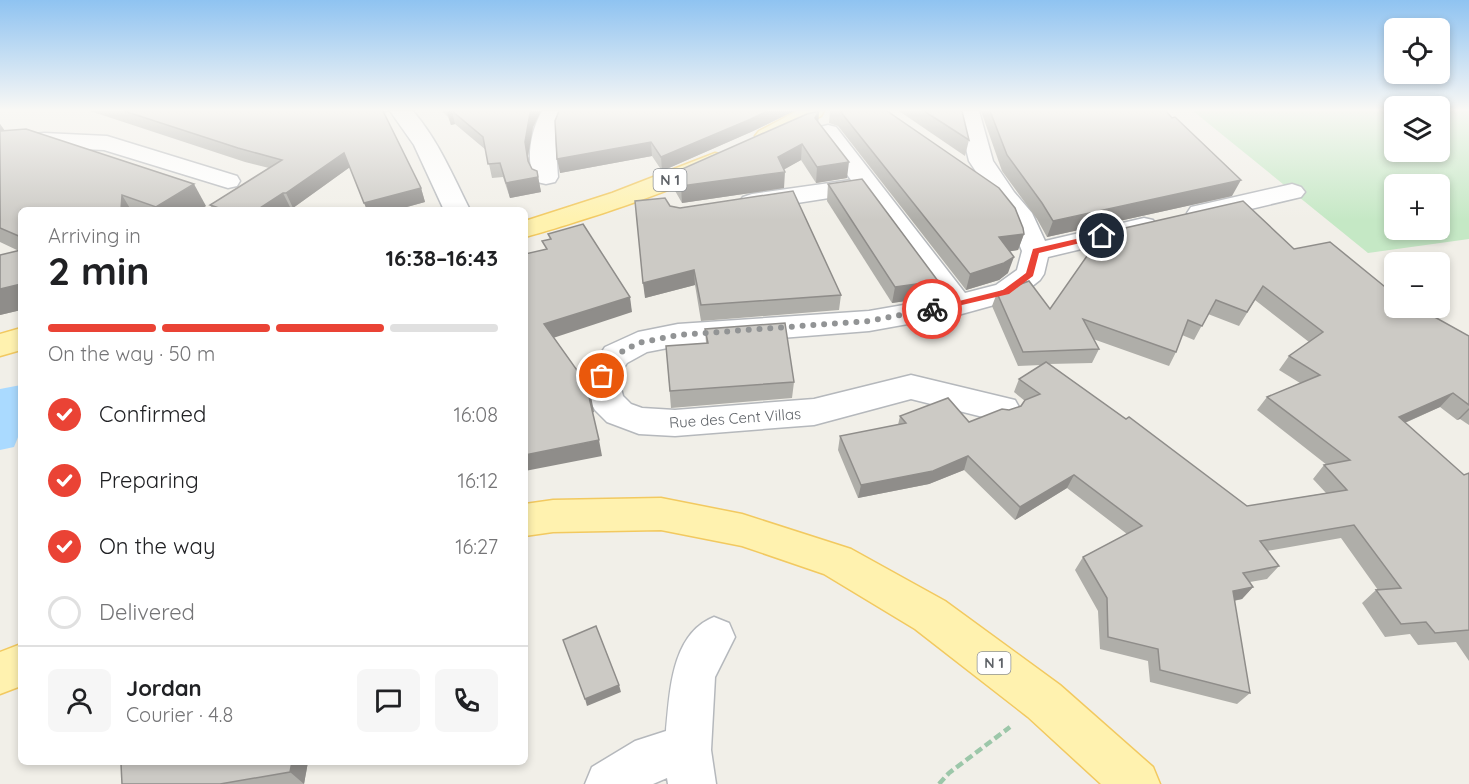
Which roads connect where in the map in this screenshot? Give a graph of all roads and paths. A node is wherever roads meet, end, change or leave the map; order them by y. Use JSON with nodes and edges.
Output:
{"nodes":[{"id":1,"x":122,"y":148,"type":"edge"},
{"id":2,"x":424,"y":148,"type":"edge"},
{"id":3,"x":541,"y":148,"type":"edge"},
{"id":4,"x":724,"y":148,"type":"edge"},
{"id":5,"x":730,"y":148,"type":"edge"},
{"id":6,"x":839,"y":148,"type":"edge"},
{"id":7,"x":978,"y":148,"type":"edge"},
{"id":8,"x":957,"y":164,"type":"edge"},
{"id":9,"x":546,"y":177,"type":"dead end"},
{"id":10,"x":228,"y":181,"type":"dead end"},
{"id":11,"x":866,"y":185,"type":"junction"},
{"id":12,"x":1292,"y":192,"type":"dead end"},
{"id":13,"x":1005,"y":198,"type":"junction"},
{"id":14,"x":729,"y":206,"type":"edge"},
{"id":15,"x":456,"y":207,"type":"edge"},
{"id":16,"x":528,"y":210,"type":"edge"},
{"id":17,"x":528,"y":228,"type":"edge"},
{"id":18,"x":1036,"y":251,"type":"junction"},
{"id":19,"x":958,"y":304,"type":"junction"},
{"id":20,"x":18,"y":340,"type":"edge"},
{"id":21,"x":0,"y":345,"type":"edge"},
{"id":22,"x":18,"y":348,"type":"edge"},
{"id":23,"x":0,"y":351,"type":"edge"},
{"id":24,"x":1003,"y":409,"type":"edge"},
{"id":25,"x":528,"y":520,"type":"edge"},
{"id":26,"x":714,"y":637,"type":"dead end"},
{"id":27,"x":18,"y":666,"type":"edge"},
{"id":28,"x":0,"y":673,"type":"edge"},
{"id":29,"x":1044,"y":701,"type":"junction"},
{"id":30,"x":690,"y":767,"type":"edge"},
{"id":31,"x":609,"y":784,"type":"edge"},
{"id":32,"x":939,"y":784,"type":"edge"},
{"id":33,"x":1136,"y":784,"type":"edge"}],
"edges":[{"from":1,"to":10,"type":"street"},
{"from":2,"to":15,"type":"street"},
{"from":3,"to":9,"type":"street"},
{"from":4,"to":16,"type":"main road","number":"N 1"},
{"from":5,"to":17,"type":"main road","number":"N 1"},
{"from":6,"to":11,"type":"street"},
{"from":7,"to":13,"type":"street"},
{"from":8,"to":13,"type":"street"},
{"from":11,"to":14,"type":"street"},
{"from":11,"to":19,"type":"street"},
{"from":12,"to":18,"type":"street"},
{"from":13,"to":18,"type":"street"},
{"from":18,"to":19,"type":"street","name":"Rue des Cent Villas"},
{"from":19,"to":24,"type":"street","name":"Rue des Cent Villas"},
{"from":20,"to":21,"type":"main road"},
{"from":22,"to":23,"type":"main road"},
{"from":25,"to":29,"type":"main road","number":"N 1"},
{"from":26,"to":30,"type":"street"},
{"from":27,"to":28,"type":"main road"},
{"from":29,"to":32,"type":"path"},
{"from":29,"to":33,"type":"main road","number":"N 1"},
{"from":30,"to":31,"type":"street"}]}
